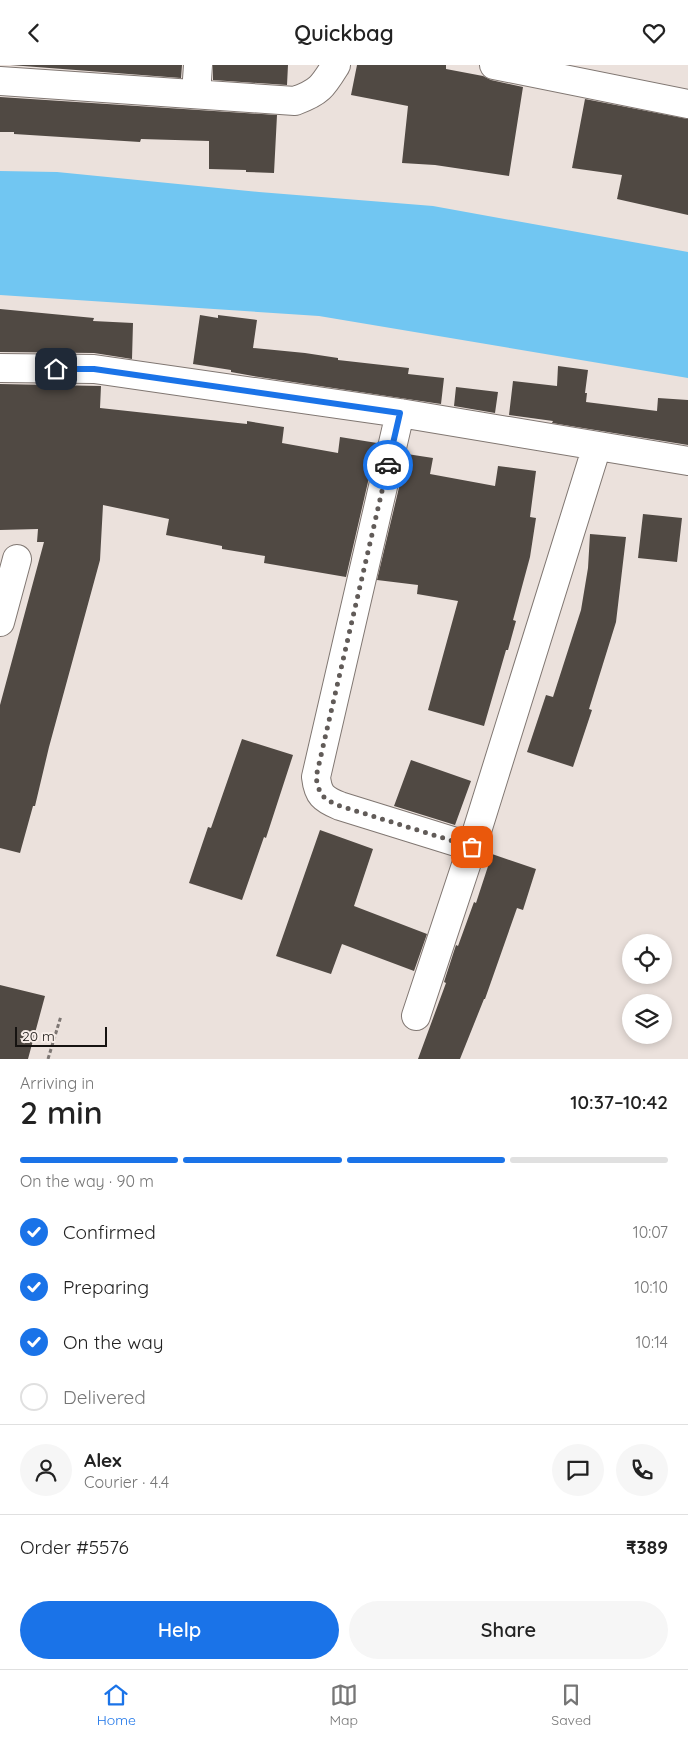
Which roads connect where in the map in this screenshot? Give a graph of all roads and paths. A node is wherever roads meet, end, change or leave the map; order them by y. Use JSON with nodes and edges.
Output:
{"nodes":[{"id":1,"x":198,"y":65,"type":"edge"},
{"id":2,"x":336,"y":65,"type":"edge"},
{"id":3,"x":494,"y":65,"type":"edge"},
{"id":4,"x":0,"y":81,"type":"edge"},
{"id":5,"x":196,"y":94,"type":"junction"},
{"id":6,"x":688,"y":104,"type":"edge"},
{"id":7,"x":0,"y":368,"type":"edge"},
{"id":8,"x":400,"y":413,"type":"junction"},
{"id":9,"x":597,"y":446,"type":"junction"},
{"id":10,"x":688,"y":461,"type":"edge"},
{"id":11,"x":17,"y":559,"type":"dead end"},
{"id":12,"x":0,"y":622,"type":"edge"},
{"id":13,"x":472,"y":847,"type":"junction"},
{"id":14,"x":61,"y":1016,"type":"dead end"},
{"id":15,"x":416,"y":1016,"type":"dead end"},
{"id":16,"x":48,"y":1059,"type":"edge"}],
"edges":[{"from":1,"to":5,"type":"street"},
{"from":2,"to":5,"type":"street"},
{"from":3,"to":6,"type":"street"},
{"from":4,"to":5,"type":"street"},
{"from":7,"to":8,"type":"street"},
{"from":8,"to":9,"type":"street"},
{"from":8,"to":13,"type":"street"},
{"from":9,"to":10,"type":"street"},
{"from":9,"to":13,"type":"street"},
{"from":11,"to":12,"type":"street"},
{"from":13,"to":15,"type":"street"},
{"from":14,"to":16,"type":"path"}]}
